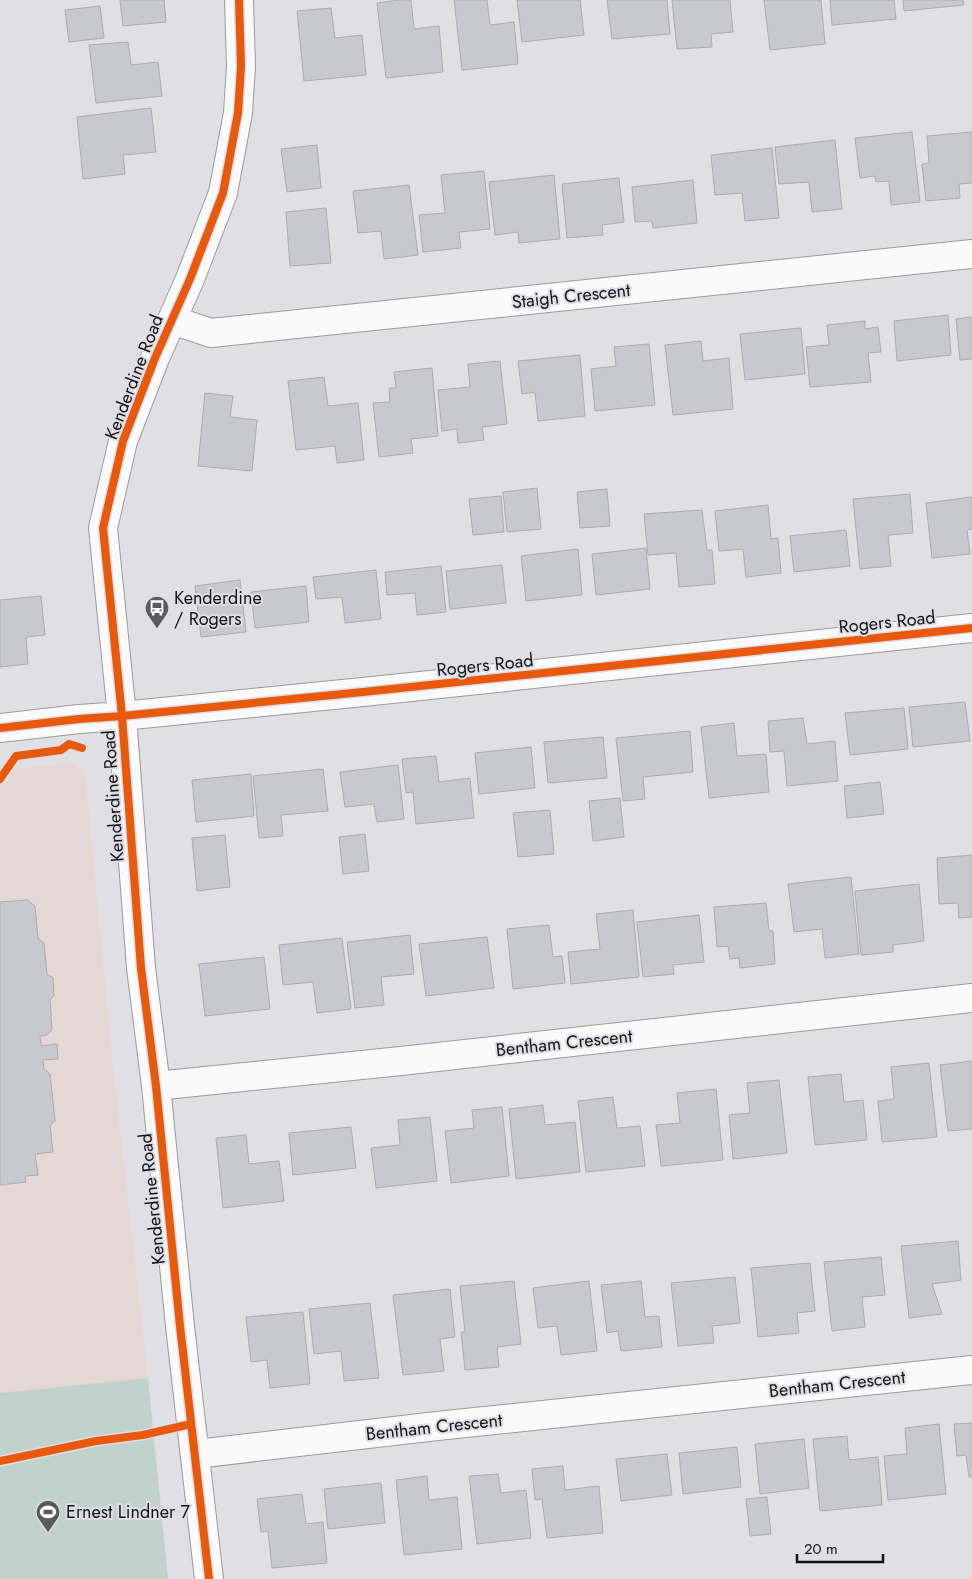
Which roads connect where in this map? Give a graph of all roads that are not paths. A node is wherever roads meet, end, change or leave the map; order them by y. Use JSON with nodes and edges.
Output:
{"nodes":[{"id":1,"x":239,"y":0,"type":"edge"},
{"id":2,"x":972,"y":254,"type":"edge"},
{"id":3,"x":172,"y":320,"type":"junction"},
{"id":4,"x":972,"y":628,"type":"edge"},
{"id":5,"x":122,"y":716,"type":"junction"},
{"id":6,"x":0,"y":728,"type":"edge"},
{"id":7,"x":972,"y":998,"type":"edge"},
{"id":8,"x":156,"y":1086,"type":"junction"},
{"id":9,"x":972,"y":1370,"type":"edge"},
{"id":10,"x":196,"y":1454,"type":"junction"},
{"id":11,"x":209,"y":1579,"type":"edge"}],
"edges":[{"from":1,"to":3,"type":"street","name":"Kenderdine Road"},
{"from":2,"to":3,"type":"street","name":"Staigh Crescent"},
{"from":3,"to":5,"type":"street","name":"Kenderdine Road"},
{"from":4,"to":5,"type":"street","name":"Rogers Road"},
{"from":5,"to":6,"type":"street","name":"Rogers Road"},
{"from":5,"to":8,"type":"street","name":"Kenderdine Road"},
{"from":7,"to":8,"type":"street","name":"Bentham Crescent"},
{"from":8,"to":10,"type":"street","name":"Kenderdine Road"},
{"from":9,"to":10,"type":"street","name":"Bentham Crescent"},
{"from":10,"to":11,"type":"street","name":"Kenderdine Road"}]}
